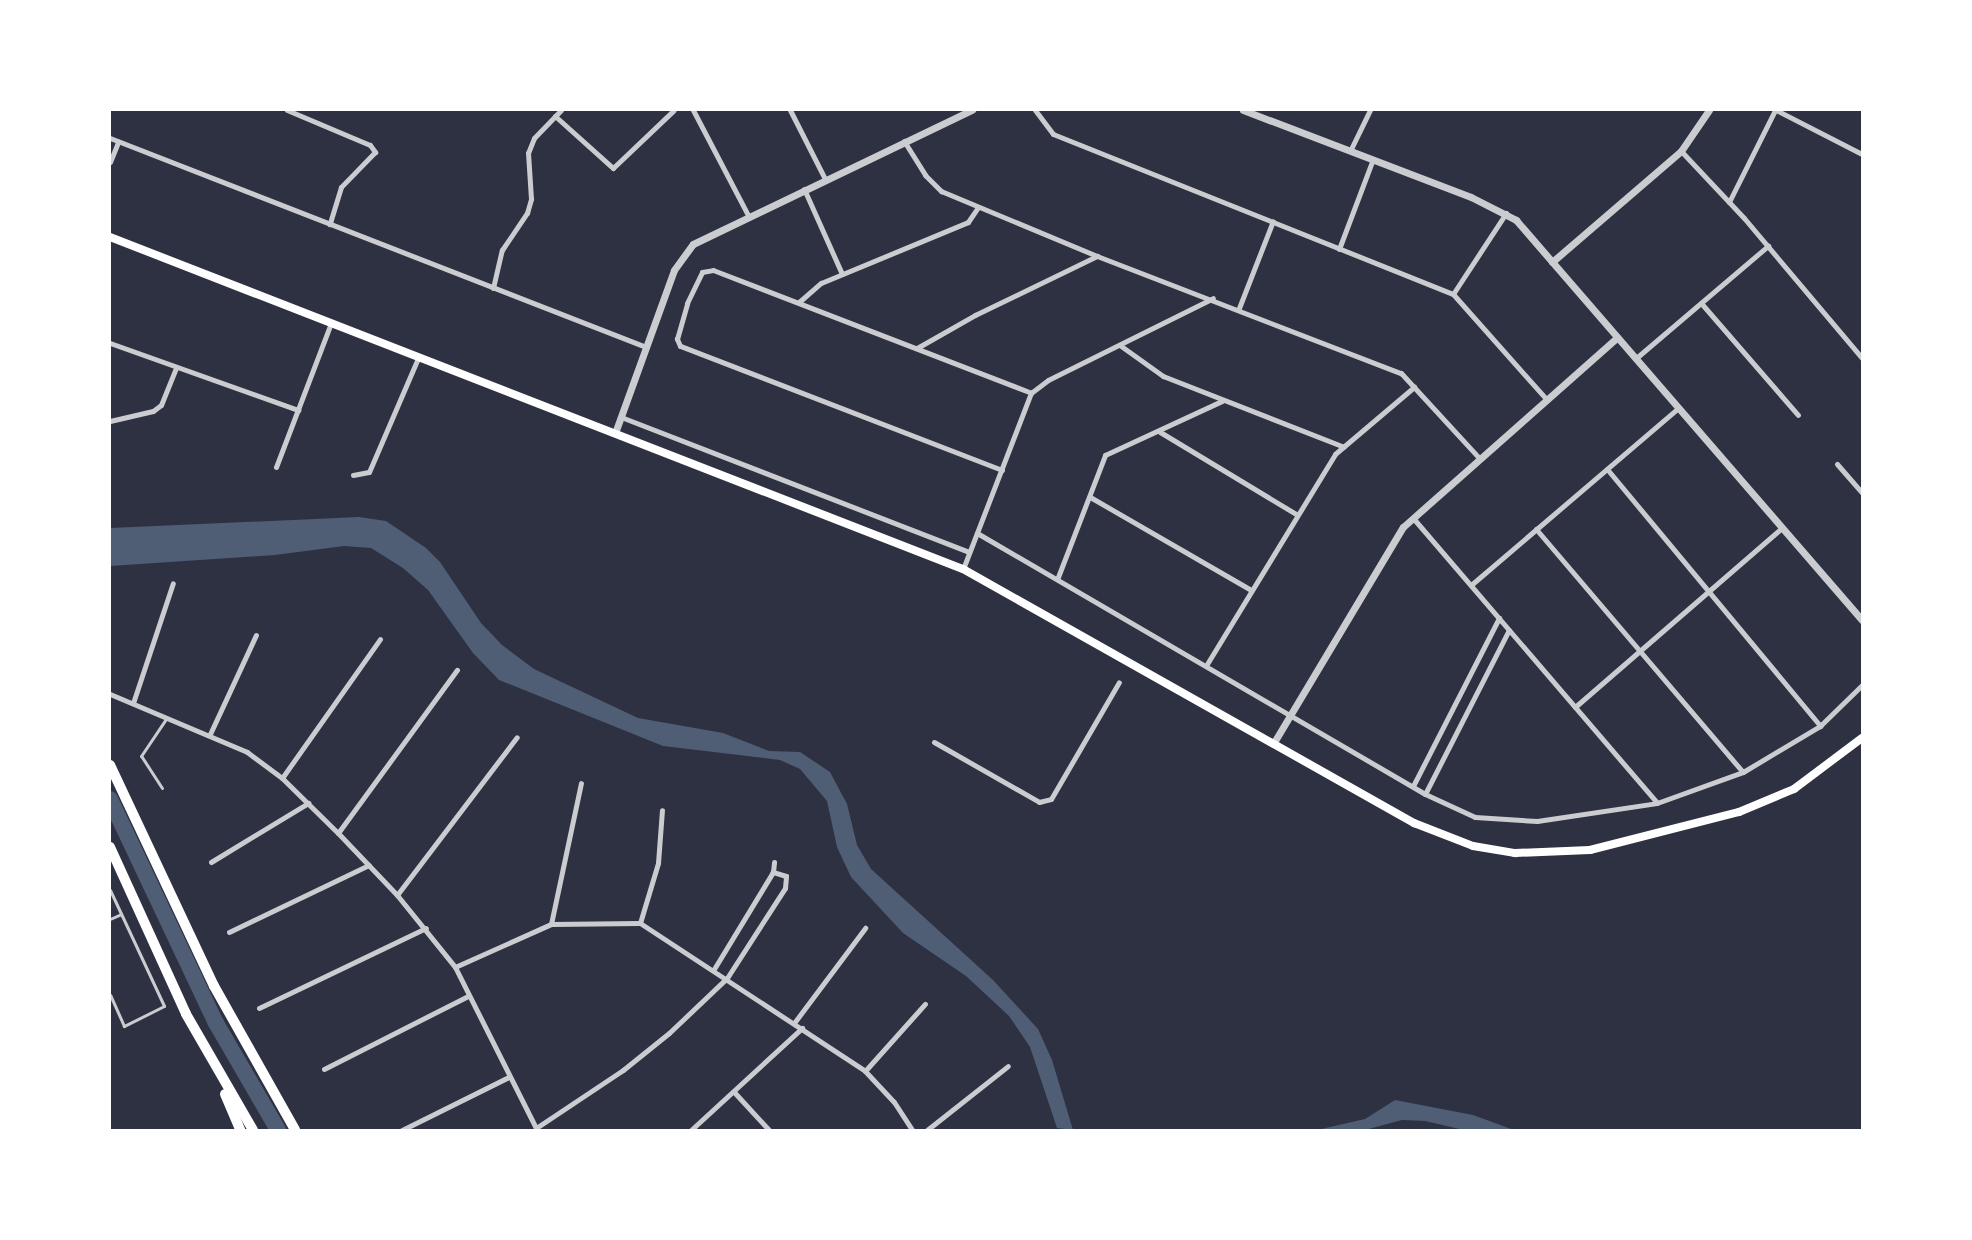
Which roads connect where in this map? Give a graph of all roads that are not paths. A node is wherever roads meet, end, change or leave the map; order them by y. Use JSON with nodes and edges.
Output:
{"nodes":[{"id":1,"x":287,"y":110,"type":"edge"},
{"id":2,"x":561,"y":110,"type":"edge"},
{"id":3,"x":674,"y":110,"type":"edge"},
{"id":4,"x":693,"y":110,"type":"edge"},
{"id":5,"x":790,"y":110,"type":"edge"},
{"id":6,"x":971,"y":110,"type":"edge"},
{"id":7,"x":1035,"y":110,"type":"edge"},
{"id":8,"x":1242,"y":110,"type":"edge"},
{"id":9,"x":1370,"y":110,"type":"edge"},
{"id":10,"x":1709,"y":110,"type":"edge"},
{"id":11,"x":1775,"y":110,"type":"edge"},
{"id":12,"x":555,"y":116,"type":"junction"},
{"id":13,"x":110,"y":138,"type":"edge"},
{"id":14,"x":903,"y":141,"type":"junction"},
{"id":15,"x":118,"y":142,"type":"junction"},
{"id":16,"x":1350,"y":151,"type":"junction"},
{"id":17,"x":1681,"y":151,"type":"junction"},
{"id":18,"x":1863,"y":154,"type":"edge"},
{"id":19,"x":1373,"y":159,"type":"junction"},
{"id":20,"x":110,"y":162,"type":"edge"},
{"id":21,"x":825,"y":179,"type":"junction"},
{"id":22,"x":804,"y":189,"type":"junction"},
{"id":23,"x":1729,"y":202,"type":"junction"},
{"id":24,"x":978,"y":207,"type":"junction"},
{"id":25,"x":1506,"y":213,"type":"junction"},
{"id":26,"x":748,"y":216,"type":"junction"},
{"id":27,"x":1273,"y":221,"type":"junction"},
{"id":28,"x":330,"y":224,"type":"junction"},
{"id":29,"x":110,"y":237,"type":"edge"},
{"id":30,"x":1768,"y":246,"type":"junction"},
{"id":31,"x":1339,"y":249,"type":"junction"},
{"id":32,"x":1096,"y":256,"type":"junction"},
{"id":33,"x":1552,"y":262,"type":"junction"},
{"id":34,"x":842,"y":274,"type":"junction"},
{"id":35,"x":493,"y":288,"type":"junction"},
{"id":36,"x":1453,"y":294,"type":"junction"},
{"id":37,"x":1213,"y":298,"type":"junction"},
{"id":38,"x":799,"y":302,"type":"junction"},
{"id":39,"x":1701,"y":303,"type":"junction"},
{"id":40,"x":1239,"y":308,"type":"junction"},
{"id":41,"x":331,"y":323,"type":"junction"},
{"id":42,"x":1617,"y":338,"type":"junction"},
{"id":43,"x":110,"y":343,"type":"edge"},
{"id":44,"x":1121,"y":346,"type":"junction"},
{"id":45,"x":646,"y":347,"type":"junction"},
{"id":46,"x":917,"y":348,"type":"junction"},
{"id":47,"x":1855,"y":349,"type":"junction"},
{"id":48,"x":1863,"y":350,"type":"edge"},
{"id":49,"x":418,"y":358,"type":"junction"},
{"id":50,"x":1863,"y":358,"type":"edge"},
{"id":51,"x":1635,"y":359,"type":"junction"},
{"id":52,"x":176,"y":368,"type":"junction"},
{"id":53,"x":1414,"y":387,"type":"junction"},
{"id":54,"x":1031,"y":393,"type":"junction"},
{"id":55,"x":1547,"y":400,"type":"junction"},
{"id":56,"x":1222,"y":401,"type":"junction"},
{"id":57,"x":1678,"y":408,"type":"junction"},
{"id":58,"x":298,"y":410,"type":"junction"},
{"id":59,"x":1798,"y":414,"type":"dead end"},
{"id":60,"x":621,"y":417,"type":"junction"},
{"id":61,"x":110,"y":421,"type":"edge"},
{"id":62,"x":1160,"y":432,"type":"junction"},
{"id":63,"x":615,"y":434,"type":"junction"},
{"id":64,"x":1344,"y":447,"type":"junction"},
{"id":65,"x":1480,"y":459,"type":"junction"},
{"id":66,"x":1837,"y":464,"type":"dead end"},
{"id":67,"x":276,"y":467,"type":"dead end"},
{"id":68,"x":1607,"y":468,"type":"junction"},
{"id":69,"x":1002,"y":470,"type":"junction"},
{"id":70,"x":353,"y":476,"type":"dead end"},
{"id":71,"x":1863,"y":493,"type":"edge"},
{"id":72,"x":1090,"y":497,"type":"junction"},
{"id":73,"x":1296,"y":514,"type":"junction"},
{"id":74,"x":1413,"y":518,"type":"junction"},
{"id":75,"x":1782,"y":528,"type":"junction"},
{"id":76,"x":1536,"y":529,"type":"junction"},
{"id":77,"x":977,"y":533,"type":"junction"},
{"id":78,"x":969,"y":552,"type":"junction"},
{"id":79,"x":963,"y":569,"type":"junction"},
{"id":80,"x":1058,"y":577,"type":"junction"},
{"id":81,"x":173,"y":583,"type":"dead end"},
{"id":82,"x":1471,"y":585,"type":"junction"},
{"id":83,"x":1251,"y":590,"type":"junction"},
{"id":84,"x":1709,"y":592,"type":"junction"},
{"id":85,"x":1499,"y":618,"type":"junction"},
{"id":86,"x":1863,"y":620,"type":"edge"},
{"id":87,"x":1509,"y":630,"type":"junction"},
{"id":88,"x":256,"y":635,"type":"dead end"},
{"id":89,"x":380,"y":639,"type":"dead end"},
{"id":90,"x":1641,"y":652,"type":"junction"},
{"id":91,"x":1207,"y":664,"type":"junction"},
{"id":92,"x":457,"y":670,"type":"dead end"},
{"id":93,"x":1119,"y":682,"type":"dead end"},
{"id":94,"x":1863,"y":685,"type":"edge"},
{"id":95,"x":110,"y":694,"type":"edge"},
{"id":96,"x":133,"y":703,"type":"junction"},
{"id":97,"x":1575,"y":707,"type":"junction"},
{"id":98,"x":1291,"y":713,"type":"junction"},
{"id":99,"x":167,"y":717,"type":"junction"},
{"id":100,"x":1820,"y":726,"type":"junction"},
{"id":101,"x":210,"y":734,"type":"junction"},
{"id":102,"x":517,"y":737,"type":"dead end"},
{"id":103,"x":1863,"y":738,"type":"edge"},
{"id":104,"x":934,"y":742,"type":"dead end"},
{"id":105,"x":1273,"y":744,"type":"junction"},
{"id":106,"x":110,"y":765,"type":"edge"},
{"id":107,"x":1743,"y":772,"type":"junction"},
{"id":108,"x":282,"y":777,"type":"junction"},
{"id":109,"x":581,"y":783,"type":"dead end"},
{"id":110,"x":1413,"y":786,"type":"junction"},
{"id":111,"x":162,"y":788,"type":"dead end"},
{"id":112,"x":1425,"y":794,"type":"junction"},
{"id":113,"x":1657,"y":803,"type":"junction"},
{"id":114,"x":308,"y":804,"type":"junction"},
{"id":115,"x":662,"y":810,"type":"dead end"},
{"id":116,"x":338,"y":833,"type":"junction"},
{"id":117,"x":110,"y":847,"type":"edge"},
{"id":118,"x":211,"y":862,"type":"dead end"},
{"id":119,"x":774,"y":862,"type":"dead end"},
{"id":120,"x":369,"y":865,"type":"junction"},
{"id":121,"x":773,"y":872,"type":"junction"},
{"id":122,"x":110,"y":890,"type":"edge"},
{"id":123,"x":397,"y":895,"type":"junction"},
{"id":124,"x":121,"y":914,"type":"junction"},
{"id":125,"x":110,"y":919,"type":"edge"},
{"id":126,"x":640,"y":922,"type":"junction"},
{"id":127,"x":551,"y":924,"type":"junction"},
{"id":128,"x":426,"y":928,"type":"junction"},
{"id":129,"x":865,"y":928,"type":"dead end"},
{"id":130,"x":229,"y":932,"type":"dead end"},
{"id":131,"x":455,"y":968,"type":"junction"},
{"id":132,"x":714,"y":969,"type":"junction"},
{"id":133,"x":727,"y":978,"type":"junction"},
{"id":134,"x":110,"y":994,"type":"edge"},
{"id":135,"x":468,"y":996,"type":"junction"},
{"id":136,"x":925,"y":1004,"type":"dead end"},
{"id":137,"x":259,"y":1008,"type":"dead end"},
{"id":138,"x":794,"y":1023,"type":"junction"},
{"id":139,"x":802,"y":1028,"type":"junction"},
{"id":140,"x":211,"y":1060,"type":"junction"},
{"id":141,"x":1008,"y":1066,"type":"dead end"},
{"id":142,"x":324,"y":1069,"type":"dead end"},
{"id":143,"x":865,"y":1071,"type":"junction"},
{"id":144,"x":509,"y":1077,"type":"junction"},
{"id":145,"x":734,"y":1092,"type":"junction"},
{"id":146,"x":537,"y":1130,"type":"edge"},
{"id":147,"x":240,"y":1131,"type":"edge"},
{"id":148,"x":253,"y":1131,"type":"edge"},
{"id":149,"x":295,"y":1131,"type":"edge"},
{"id":150,"x":402,"y":1131,"type":"edge"},
{"id":151,"x":691,"y":1131,"type":"edge"},
{"id":152,"x":769,"y":1131,"type":"edge"},
{"id":153,"x":912,"y":1131,"type":"edge"},
{"id":154,"x":927,"y":1131,"type":"edge"}],
"edges":[{"from":1,"to":28,"type":"street"},
{"from":2,"to":12,"type":"street"},
{"from":3,"to":12,"type":"street"},
{"from":4,"to":26,"type":"street"},
{"from":5,"to":21,"type":"street"},
{"from":6,"to":14,"type":"street"},
{"from":7,"to":27,"type":"street"},
{"from":8,"to":16,"type":"street"},
{"from":9,"to":16,"type":"street"},
{"from":10,"to":17,"type":"street"},
{"from":11,"to":18,"type":"street"},
{"from":11,"to":23,"type":"street"},
{"from":12,"to":35,"type":"street"},
{"from":13,"to":15,"type":"street"},
{"from":14,"to":21,"type":"street"},
{"from":14,"to":24,"type":"street"},
{"from":15,"to":20,"type":"street"},
{"from":15,"to":28,"type":"street"},
{"from":16,"to":19,"type":"street"},
{"from":17,"to":23,"type":"street"},
{"from":17,"to":33,"type":"street"},
{"from":19,"to":25,"type":"street"},
{"from":19,"to":31,"type":"street"},
{"from":21,"to":22,"type":"street"},
{"from":22,"to":26,"type":"street"},
{"from":22,"to":34,"type":"street"},
{"from":23,"to":30,"type":"street"},
{"from":24,"to":32,"type":"street"},
{"from":24,"to":34,"type":"street"},
{"from":25,"to":33,"type":"street"},
{"from":25,"to":36,"type":"street"},
{"from":26,"to":45,"type":"street"},
{"from":27,"to":31,"type":"street"},
{"from":27,"to":40,"type":"street"},
{"from":28,"to":35,"type":"street"},
{"from":29,"to":41,"type":"main road"},
{"from":30,"to":39,"type":"street"},
{"from":30,"to":47,"type":"street"},
{"from":31,"to":36,"type":"street"},
{"from":32,"to":37,"type":"street"},
{"from":32,"to":46,"type":"street"},
{"from":33,"to":42,"type":"street"},
{"from":34,"to":38,"type":"street"},
{"from":35,"to":45,"type":"street"},
{"from":36,"to":55,"type":"street"},
{"from":37,"to":40,"type":"street"},
{"from":37,"to":44,"type":"street"},
{"from":38,"to":46,"type":"street"},
{"from":38,"to":69,"type":"street"},
{"from":39,"to":51,"type":"street"},
{"from":39,"to":59,"type":"street"},
{"from":40,"to":53,"type":"street"},
{"from":41,"to":49,"type":"main road"},
{"from":41,"to":58,"type":"street"},
{"from":42,"to":51,"type":"street"},
{"from":42,"to":55,"type":"street"},
{"from":43,"to":52,"type":"street"},
{"from":44,"to":54,"type":"street"},
{"from":44,"to":56,"type":"street"},
{"from":45,"to":60,"type":"street"},
{"from":46,"to":54,"type":"street"},
{"from":47,"to":48,"type":"street"},
{"from":47,"to":50,"type":"street"},
{"from":49,"to":63,"type":"main road"},
{"from":49,"to":70,"type":"street"},
{"from":51,"to":57,"type":"street"},
{"from":52,"to":58,"type":"street"},
{"from":52,"to":61,"type":"street"},
{"from":53,"to":64,"type":"street"},
{"from":53,"to":65,"type":"street"},
{"from":54,"to":69,"type":"street"},
{"from":55,"to":65,"type":"street"},
{"from":56,"to":62,"type":"street"},
{"from":56,"to":64,"type":"street"},
{"from":57,"to":68,"type":"street"},
{"from":57,"to":75,"type":"street"},
{"from":58,"to":67,"type":"street"},
{"from":60,"to":63,"type":"street"},
{"from":60,"to":78,"type":"street"},
{"from":62,"to":72,"type":"street"},
{"from":62,"to":73,"type":"street"},
{"from":63,"to":79,"type":"main road"},
{"from":64,"to":73,"type":"street"},
{"from":65,"to":74,"type":"street"},
{"from":66,"to":71,"type":"street"},
{"from":68,"to":76,"type":"street"},
{"from":68,"to":84,"type":"street"},
{"from":69,"to":77,"type":"street"},
{"from":72,"to":80,"type":"street"},
{"from":72,"to":83,"type":"street"},
{"from":73,"to":83,"type":"street"},
{"from":74,"to":82,"type":"street"},
{"from":74,"to":98,"type":"street"},
{"from":75,"to":84,"type":"street"},
{"from":75,"to":86,"type":"street"},
{"from":76,"to":82,"type":"street"},
{"from":76,"to":90,"type":"street"},
{"from":77,"to":78,"type":"street"},
{"from":77,"to":80,"type":"street"},
{"from":78,"to":79,"type":"street"},
{"from":79,"to":105,"type":"main road"},
{"from":80,"to":91,"type":"street"},
{"from":81,"to":96,"type":"street"},
{"from":82,"to":85,"type":"street"},
{"from":83,"to":91,"type":"street"},
{"from":84,"to":90,"type":"street"},
{"from":84,"to":100,"type":"street"},
{"from":85,"to":87,"type":"street"},
{"from":85,"to":110,"type":"street"},
{"from":87,"to":97,"type":"street"},
{"from":87,"to":112,"type":"street"},
{"from":88,"to":101,"type":"street"},
{"from":89,"to":108,"type":"street"},
{"from":90,"to":97,"type":"street"},
{"from":90,"to":107,"type":"street"},
{"from":91,"to":98,"type":"street"},
{"from":92,"to":116,"type":"street"},
{"from":93,"to":104,"type":"street"},
{"from":94,"to":100,"type":"street"},
{"from":95,"to":96,"type":"street"},
{"from":96,"to":99,"type":"street"},
{"from":97,"to":113,"type":"street"},
{"from":98,"to":105,"type":"street"},
{"from":98,"to":110,"type":"street"},
{"from":99,"to":101,"type":"street"},
{"from":99,"to":111,"type":"lane"},
{"from":100,"to":107,"type":"street"},
{"from":101,"to":108,"type":"street"},
{"from":102,"to":123,"type":"street"},
{"from":103,"to":105,"type":"main road"},
{"from":106,"to":149,"type":"highway"},
{"from":107,"to":113,"type":"street"},
{"from":108,"to":114,"type":"street"},
{"from":109,"to":127,"type":"street"},
{"from":110,"to":112,"type":"street"},
{"from":112,"to":113,"type":"street"},
{"from":114,"to":116,"type":"street"},
{"from":114,"to":118,"type":"street"},
{"from":115,"to":126,"type":"street"},
{"from":116,"to":120,"type":"street"},
{"from":117,"to":140,"type":"highway"},
{"from":119,"to":121,"type":"street"},
{"from":120,"to":123,"type":"street"},
{"from":120,"to":130,"type":"street"},
{"from":121,"to":132,"type":"street"},
{"from":121,"to":133,"type":"street"},
{"from":122,"to":124,"type":"lane"},
{"from":123,"to":128,"type":"street"},
{"from":124,"to":125,"type":"lane"},
{"from":124,"to":134,"type":"lane"},
{"from":126,"to":127,"type":"street"},
{"from":126,"to":132,"type":"street"},
{"from":127,"to":131,"type":"street"},
{"from":128,"to":131,"type":"street"},
{"from":128,"to":137,"type":"street"},
{"from":129,"to":138,"type":"street"},
{"from":131,"to":135,"type":"street"},
{"from":132,"to":133,"type":"street"},
{"from":133,"to":138,"type":"street"},
{"from":133,"to":146,"type":"street"},
{"from":135,"to":142,"type":"street"},
{"from":135,"to":144,"type":"street"},
{"from":136,"to":143,"type":"street"},
{"from":138,"to":139,"type":"street"},
{"from":139,"to":143,"type":"street"},
{"from":139,"to":145,"type":"street"},
{"from":140,"to":147,"type":"highway"},
{"from":140,"to":148,"type":"highway"},
{"from":141,"to":154,"type":"street"},
{"from":143,"to":153,"type":"street"},
{"from":144,"to":146,"type":"street"},
{"from":144,"to":150,"type":"street"},
{"from":145,"to":151,"type":"street"},
{"from":145,"to":152,"type":"street"}]}
